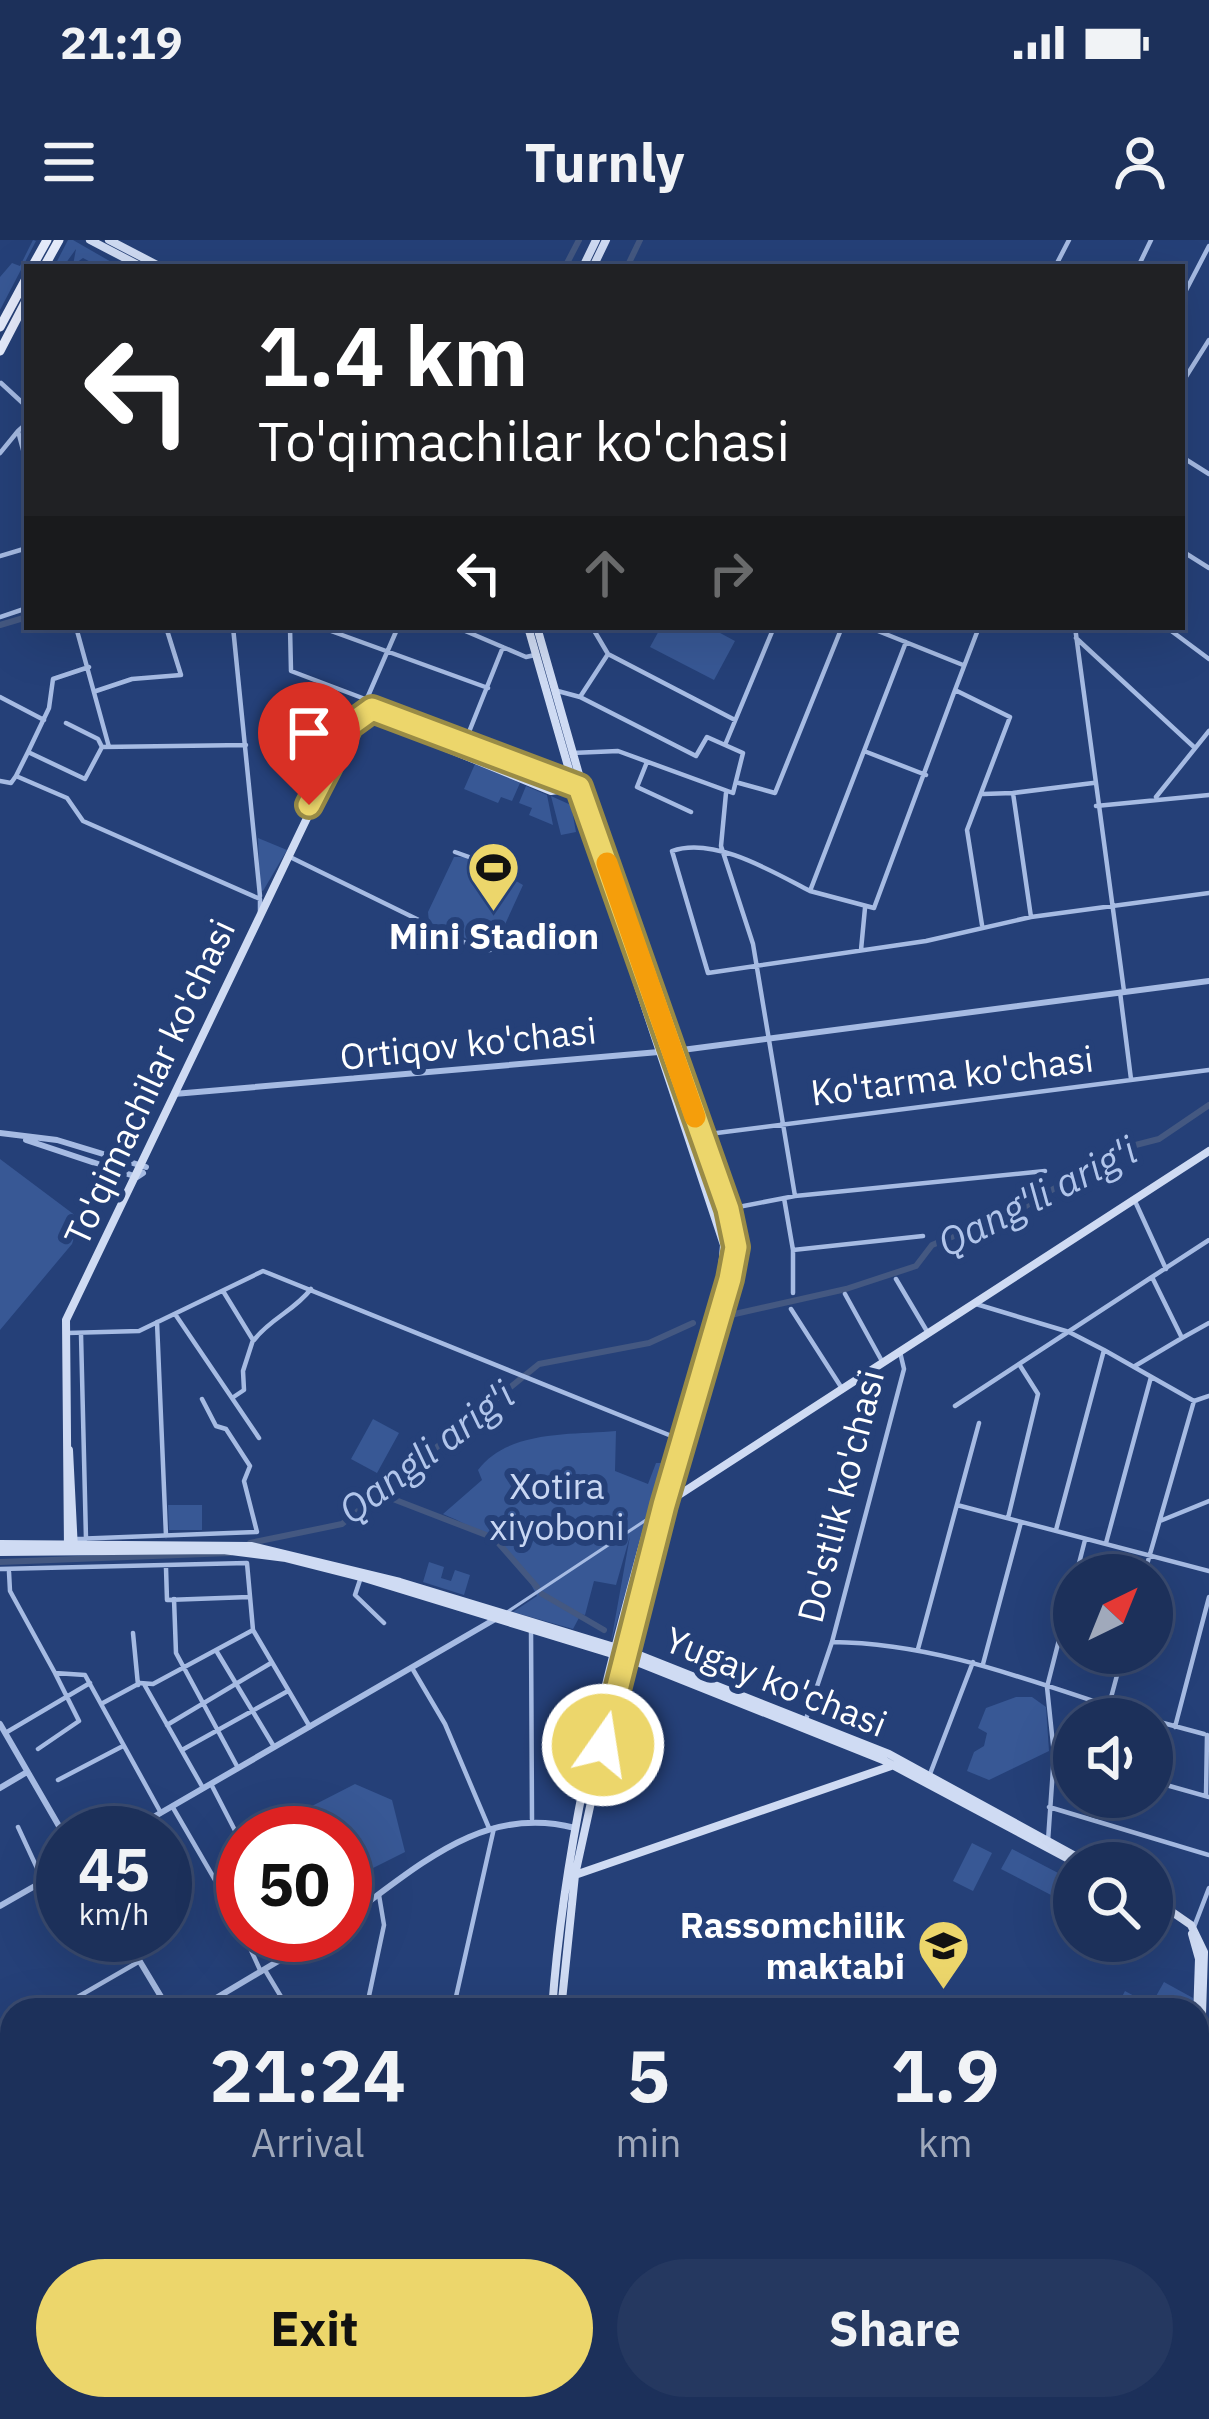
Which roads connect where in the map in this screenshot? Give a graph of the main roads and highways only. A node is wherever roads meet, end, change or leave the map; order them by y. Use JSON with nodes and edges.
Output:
{"nodes":[{"id":1,"x":90,"y":240,"type":"edge"},
{"id":2,"x":109,"y":240,"type":"edge"},
{"id":3,"x":136,"y":264,"type":"edge"},
{"id":4,"x":151,"y":264,"type":"edge"},
{"id":5,"x":24,"y":283,"type":"edge"},
{"id":6,"x":24,"y":305,"type":"edge"},
{"id":7,"x":0,"y":327,"type":"edge"},
{"id":8,"x":0,"y":351,"type":"edge"},
{"id":9,"x":529,"y":630,"type":"edge"},
{"id":10,"x":538,"y":630,"type":"edge"},
{"id":11,"x":362,"y":716,"type":"junction"},
{"id":12,"x":464,"y":743,"type":"junction"},
{"id":13,"x":459,"y":754,"type":"junction"},
{"id":14,"x":568,"y":758,"type":"junction"},
{"id":15,"x":576,"y":767,"type":"junction"},
{"id":16,"x":548,"y":778,"type":"junction"},
{"id":17,"x":571,"y":783,"type":"junction"},
{"id":18,"x":550,"y":791,"type":"junction"},
{"id":19,"x":584,"y":793,"type":"junction"},
{"id":20,"x":580,"y":811,"type":"junction"},
{"id":21,"x":264,"y":901,"type":"junction"},
{"id":22,"x":667,"y":1051,"type":"junction"},
{"id":23,"x":176,"y":1094,"type":"junction"},
{"id":24,"x":1209,"y":1150,"type":"edge"},
{"id":25,"x":699,"y":1370,"type":"junction"},
{"id":26,"x":664,"y":1505,"type":"junction"},
{"id":27,"x":71,"y":1545,"type":"junction"},
{"id":28,"x":0,"y":1548,"type":"edge"},
{"id":29,"x":502,"y":1615,"type":"junction"},
{"id":30,"x":620,"y":1652,"type":"junction"},
{"id":31,"x":900,"y":1763,"type":"junction"},
{"id":32,"x":1053,"y":1844,"type":"edge"},
{"id":33,"x":1053,"y":1850,"type":"edge"},
{"id":34,"x":575,"y":1875,"type":"junction"},
{"id":35,"x":1173,"y":1913,"type":"edge"},
{"id":36,"x":1173,"y":1917,"type":"edge"},
{"id":37,"x":1207,"y":1983,"type":"edge"},
{"id":38,"x":558,"y":1998,"type":"edge"},
{"id":39,"x":559,"y":1998,"type":"edge"},
{"id":40,"x":1196,"y":1998,"type":"edge"}],
"edges":[{"from":1,"to":3,"type":"main road"},
{"from":2,"to":4,"type":"main road"},
{"from":5,"to":7,"type":"main road"},
{"from":6,"to":8,"type":"main road"},
{"from":9,"to":14,"type":"main road"},
{"from":10,"to":14,"type":"main road"},
{"from":11,"to":12,"type":"main road"},
{"from":11,"to":13,"type":"main road"},
{"from":11,"to":21,"type":"main road","name":"To'qimachilar ko'chasi"},
{"from":12,"to":13,"type":"main road"},
{"from":12,"to":16,"type":"main road"},
{"from":13,"to":18,"type":"main road"},
{"from":14,"to":15,"type":"main road"},
{"from":14,"to":16,"type":"main road"},
{"from":14,"to":17,"type":"main road"},
{"from":15,"to":17,"type":"main road"},
{"from":15,"to":19,"type":"main road"},
{"from":16,"to":17,"type":"main road"},
{"from":17,"to":18,"type":"main road"},
{"from":17,"to":19,"type":"main road"},
{"from":17,"to":20,"type":"main road"},
{"from":18,"to":20,"type":"main road"},
{"from":19,"to":22,"type":"main road"},
{"from":20,"to":22,"type":"main road"},
{"from":21,"to":23,"type":"main road","name":"To'qimachilar ko'chasi"},
{"from":21,"to":23,"type":"main road","name":"To'qimachilar ko'chasi"},
{"from":22,"to":25,"type":"main road"},
{"from":22,"to":25,"type":"main road"},
{"from":23,"to":27,"type":"main road","name":"To'qimachilar ko'chasi"},
{"from":24,"to":26,"type":"main road"},
{"from":25,"to":26,"type":"main road"},
{"from":25,"to":30,"type":"main road"},
{"from":26,"to":30,"type":"main road"},
{"from":27,"to":28,"type":"main road","name":"Yugay ko'chasi"},
{"from":27,"to":29,"type":"main road","name":"Yugay ko'chasi"},
{"from":27,"to":29,"type":"main road","name":"Yugay ko'chasi"},
{"from":29,"to":30,"type":"main road","name":"Yugay ko'chasi"},
{"from":29,"to":30,"type":"main road","name":"Yugay ko'chasi"},
{"from":30,"to":31,"type":"main road","name":"Yugay ko'chasi"},
{"from":30,"to":31,"type":"main road","name":"Yugay ko'chasi"},
{"from":30,"to":34,"type":"main road"},
{"from":30,"to":38,"type":"main road"},
{"from":31,"to":32,"type":"main road","name":"Yugay ko'chasi"},
{"from":31,"to":33,"type":"main road","name":"Yugay ko'chasi"},
{"from":31,"to":34,"type":"main road"},
{"from":34,"to":39,"type":"main road"},
{"from":35,"to":37,"type":"main road"},
{"from":36,"to":40,"type":"main road"}]}
